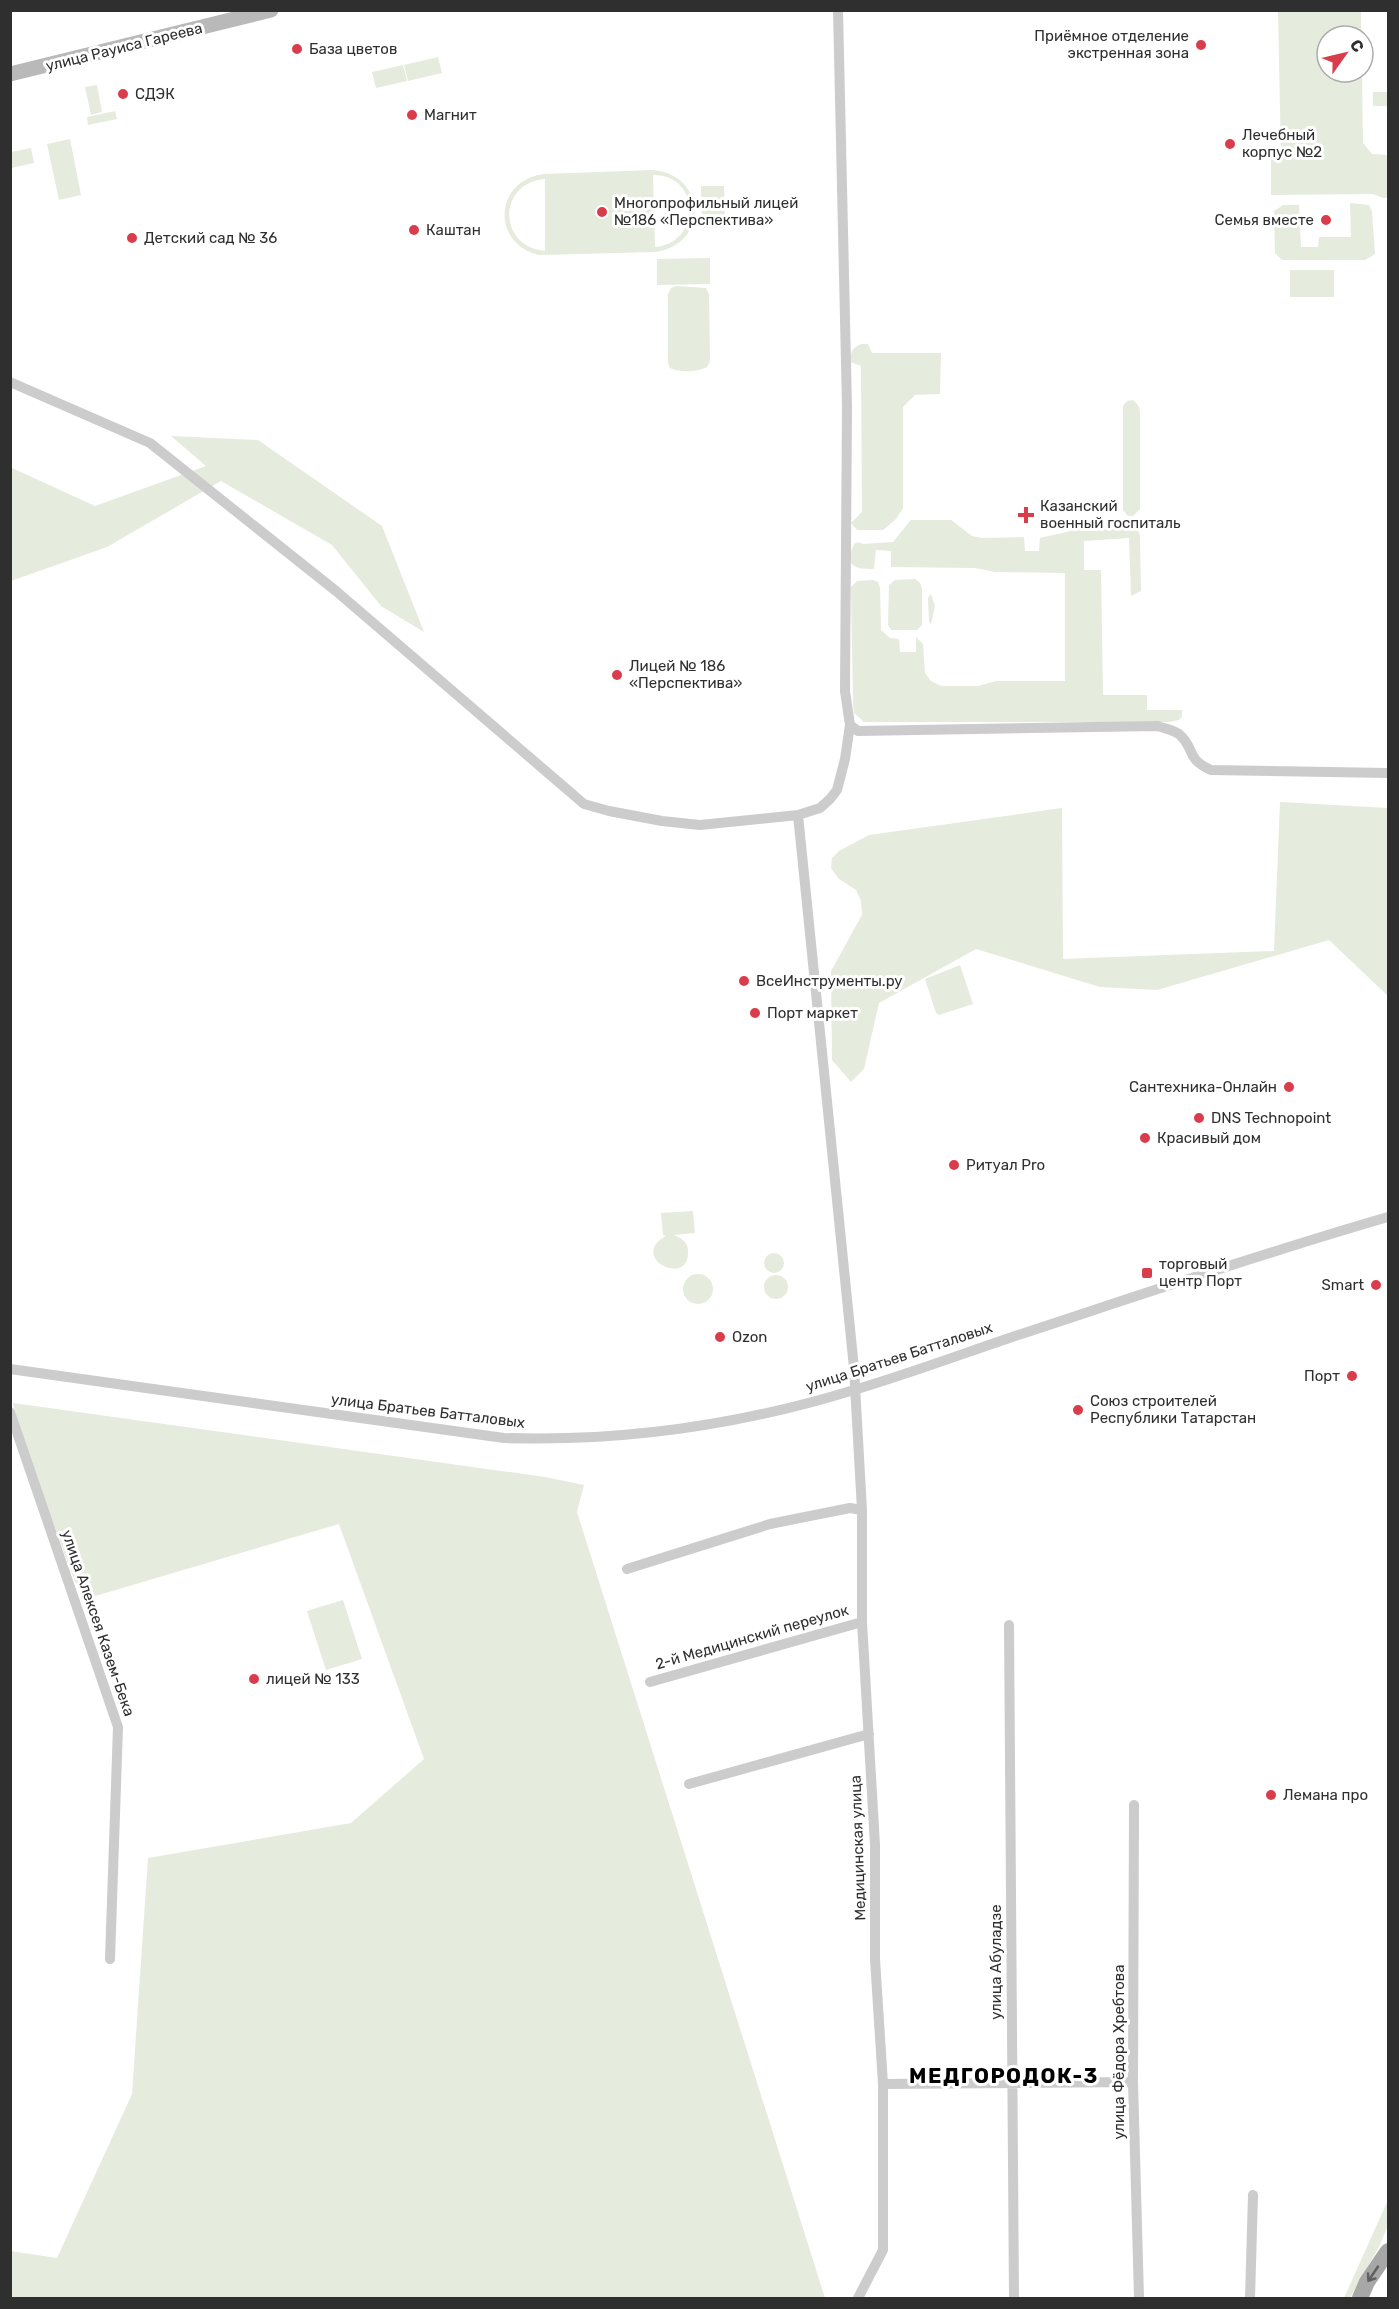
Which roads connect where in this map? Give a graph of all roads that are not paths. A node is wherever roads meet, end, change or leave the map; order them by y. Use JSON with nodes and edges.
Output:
{"nodes":[{"id":1,"x":272,"y":10,"type":"edge"},
{"id":2,"x":838,"y":10,"type":"edge"},
{"id":3,"x":10,"y":74,"type":"edge"},
{"id":4,"x":10,"y":382,"type":"edge"},
{"id":5,"x":850,"y":726,"type":"junction"},
{"id":6,"x":1389,"y":773,"type":"edge"},
{"id":7,"x":798,"y":815,"type":"junction"},
{"id":8,"x":1389,"y":1217,"type":"edge"},
{"id":9,"x":10,"y":1369,"type":"edge"},
{"id":10,"x":854,"y":1390,"type":"junction"},
{"id":11,"x":10,"y":1412,"type":"edge"},
{"id":12,"x":862,"y":1510,"type":"junction"},
{"id":13,"x":627,"y":1569,"type":"dead end"},
{"id":14,"x":862,"y":1622,"type":"junction"},
{"id":15,"x":1010,"y":1626,"type":"dead end"},
{"id":16,"x":650,"y":1682,"type":"dead end"},
{"id":17,"x":869,"y":1734,"type":"junction"},
{"id":18,"x":689,"y":1784,"type":"dead end"},
{"id":19,"x":1134,"y":1806,"type":"dead end"},
{"id":20,"x":110,"y":1959,"type":"dead end"},
{"id":21,"x":1012,"y":2082,"type":"junction"},
{"id":22,"x":1133,"y":2082,"type":"junction"},
{"id":23,"x":883,"y":2084,"type":"junction"},
{"id":24,"x":1253,"y":2195,"type":"dead end"},
{"id":25,"x":1389,"y":2251,"type":"edge"},
{"id":26,"x":858,"y":2298,"type":"edge"},
{"id":27,"x":1014,"y":2298,"type":"edge"},
{"id":28,"x":1139,"y":2298,"type":"edge"},
{"id":29,"x":1250,"y":2298,"type":"edge"},
{"id":30,"x":1360,"y":2298,"type":"edge"}],
"edges":[{"from":1,"to":3,"type":"street","name":"улица Рауиса Гареева"},
{"from":2,"to":5,"type":"street"},
{"from":4,"to":7,"type":"street"},
{"from":5,"to":6,"type":"street"},
{"from":5,"to":7,"type":"street"},
{"from":7,"to":10,"type":"street","name":"Медицинская улица"},
{"from":8,"to":10,"type":"street","name":"улица Братьев Батталовых"},
{"from":9,"to":10,"type":"street","name":"улица Братьев Батталовых"},
{"from":10,"to":12,"type":"street","name":"Медицинская улица"},
{"from":11,"to":20,"type":"street","name":"улица Алексея Казем-Бека"},
{"from":12,"to":13,"type":"street"},
{"from":12,"to":14,"type":"street","name":"Медицинская улица"},
{"from":14,"to":16,"type":"street","name":"2-й Медицинский переулок"},
{"from":14,"to":17,"type":"street","name":"Медицинская улица"},
{"from":15,"to":21,"type":"street","name":"улица Абуладзе"},
{"from":17,"to":18,"type":"street"},
{"from":17,"to":23,"type":"street","name":"Медицинская улица"},
{"from":19,"to":22,"type":"street","name":"улица Фёдора Хребтова"},
{"from":21,"to":22,"type":"street"},
{"from":21,"to":23,"type":"street"},
{"from":21,"to":27,"type":"street","name":"улица Абуладзе"},
{"from":22,"to":28,"type":"street","name":"улица Фёдора Хребтова"},
{"from":23,"to":26,"type":"street","name":"Медицинская улица"},
{"from":24,"to":29,"type":"street"},
{"from":25,"to":30,"type":"main road","one_way":true}]}
